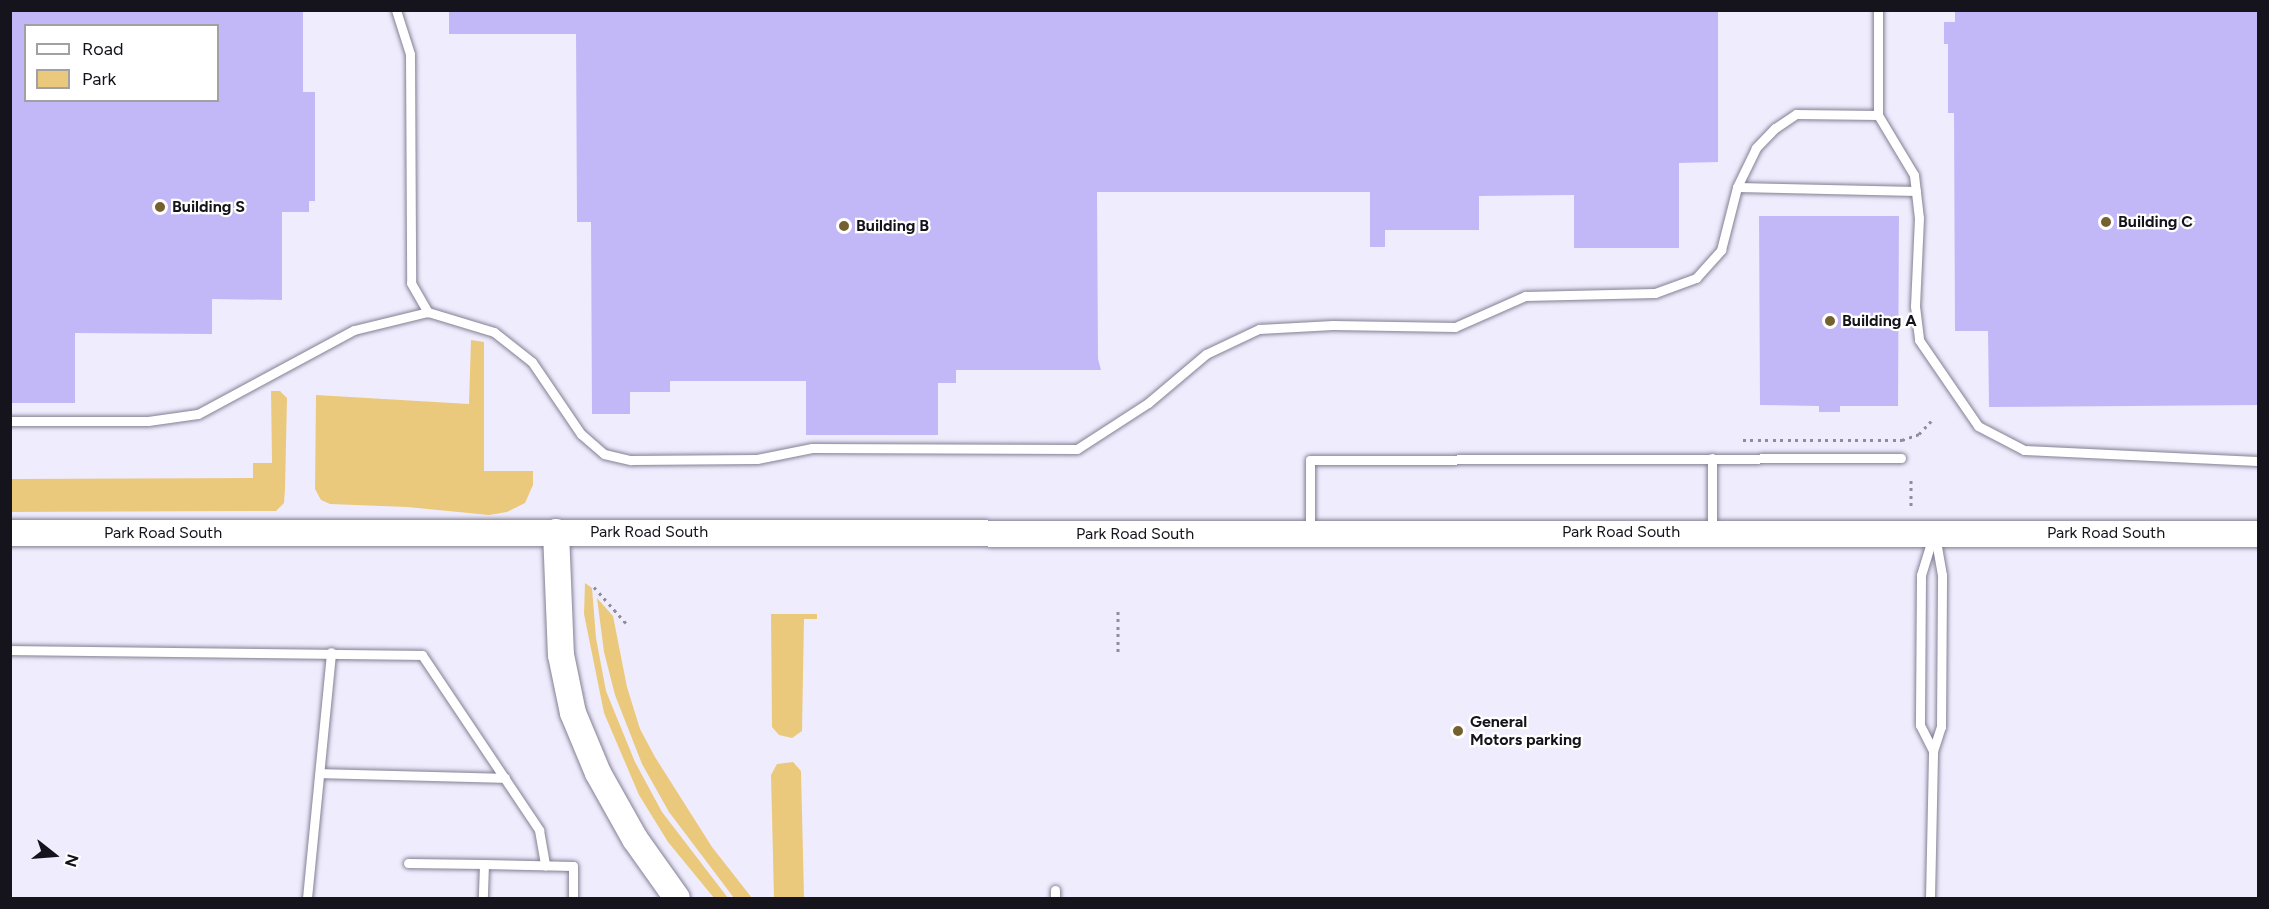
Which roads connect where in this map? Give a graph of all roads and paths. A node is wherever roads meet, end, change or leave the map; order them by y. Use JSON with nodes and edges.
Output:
{"nodes":[{"id":1,"x":396,"y":10,"type":"edge"},
{"id":2,"x":1878,"y":10,"type":"edge"},
{"id":3,"x":1878,"y":115,"type":"junction"},
{"id":4,"x":1737,"y":187,"type":"junction"},
{"id":5,"x":1916,"y":191,"type":"junction"},
{"id":6,"x":428,"y":312,"type":"junction"},
{"id":7,"x":1934,"y":418,"type":"dead end"},
{"id":8,"x":10,"y":421,"type":"edge"},
{"id":9,"x":1743,"y":440,"type":"dead end"},
{"id":10,"x":1712,"y":458,"type":"junction"},
{"id":11,"x":1900,"y":458,"type":"dead end"},
{"id":12,"x":2259,"y":460,"type":"edge"},
{"id":13,"x":1911,"y":480,"type":"dead end"},
{"id":14,"x":1911,"y":506,"type":"dead end"},
{"id":15,"x":556,"y":532,"type":"junction"},
{"id":16,"x":1712,"y":532,"type":"junction"},
{"id":17,"x":1934,"y":532,"type":"junction"},
{"id":18,"x":10,"y":533,"type":"edge"},
{"id":19,"x":1310,"y":534,"type":"junction"},
{"id":20,"x":2259,"y":534,"type":"edge"},
{"id":21,"x":594,"y":587,"type":"dead end"},
{"id":22,"x":1118,"y":611,"type":"dead end"},
{"id":23,"x":626,"y":623,"type":"dead end"},
{"id":24,"x":10,"y":650,"type":"edge"},
{"id":25,"x":331,"y":652,"type":"junction"},
{"id":26,"x":1118,"y":655,"type":"dead end"},
{"id":27,"x":1933,"y":751,"type":"junction"},
{"id":28,"x":320,"y":773,"type":"junction"},
{"id":29,"x":505,"y":778,"type":"junction"},
{"id":30,"x":408,"y":863,"type":"dead end"},
{"id":31,"x":484,"y":864,"type":"junction"},
{"id":32,"x":545,"y":865,"type":"junction"},
{"id":33,"x":307,"y":898,"type":"edge"},
{"id":34,"x":483,"y":898,"type":"edge"},
{"id":35,"x":573,"y":898,"type":"edge"},
{"id":36,"x":677,"y":898,"type":"edge"},
{"id":37,"x":1930,"y":898,"type":"edge"}],
"edges":[{"from":1,"to":6,"type":"lane"},
{"from":2,"to":3,"type":"lane"},
{"from":3,"to":4,"type":"lane"},
{"from":3,"to":5,"type":"lane"},
{"from":4,"to":5,"type":"lane"},
{"from":4,"to":6,"type":"lane"},
{"from":5,"to":12,"type":"lane"},
{"from":6,"to":8,"type":"lane"},
{"from":7,"to":9,"type":"path"},
{"from":10,"to":11,"type":"lane"},
{"from":10,"to":16,"type":"lane"},
{"from":10,"to":19,"type":"lane"},
{"from":13,"to":14,"type":"path"},
{"from":15,"to":18,"type":"main road","name":"Park Road South"},
{"from":15,"to":19,"type":"main road","name":"Park Road South"},
{"from":15,"to":36,"type":"main road"},
{"from":16,"to":17,"type":"main road","name":"Park Road South"},
{"from":16,"to":19,"type":"main road","name":"Park Road South"},
{"from":17,"to":20,"type":"main road","name":"Park Road South"},
{"from":17,"to":27,"type":"lane"},
{"from":17,"to":27,"type":"lane"},
{"from":21,"to":23,"type":"path"},
{"from":22,"to":26,"type":"path"},
{"from":24,"to":25,"type":"lane"},
{"from":25,"to":28,"type":"lane"},
{"from":25,"to":29,"type":"lane"},
{"from":27,"to":37,"type":"lane"},
{"from":28,"to":29,"type":"lane"},
{"from":28,"to":33,"type":"lane"},
{"from":29,"to":32,"type":"lane"},
{"from":30,"to":31,"type":"lane"},
{"from":31,"to":32,"type":"lane"},
{"from":31,"to":34,"type":"lane"},
{"from":32,"to":35,"type":"lane"}]}
